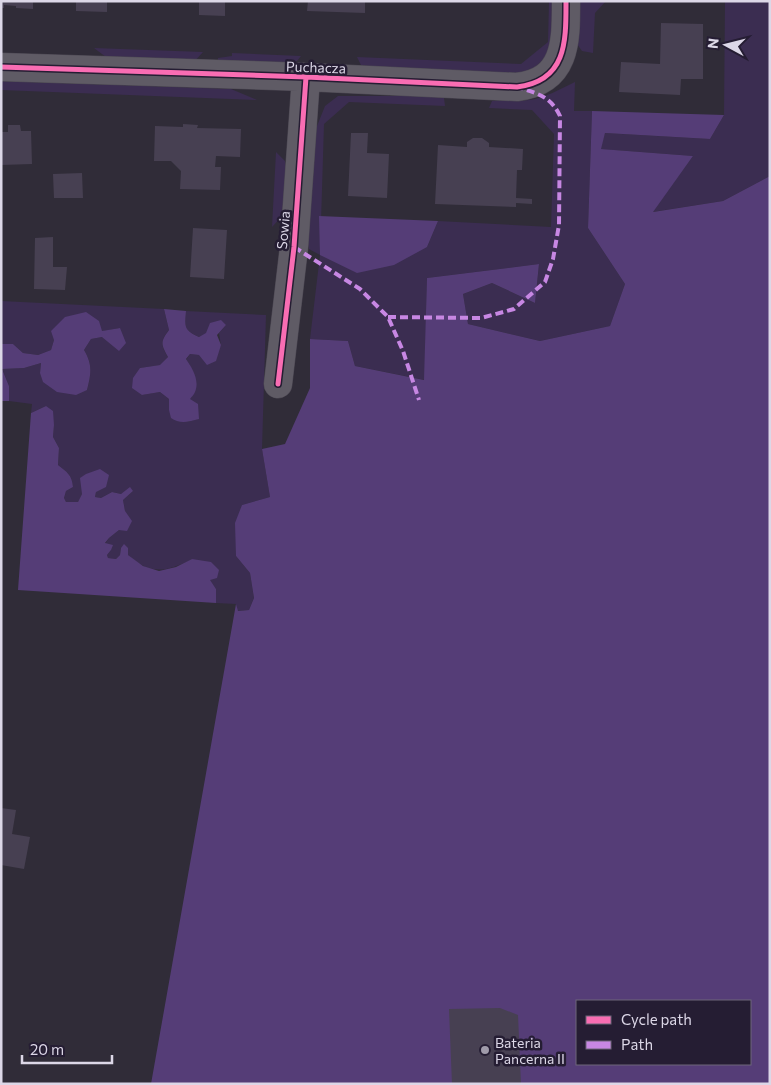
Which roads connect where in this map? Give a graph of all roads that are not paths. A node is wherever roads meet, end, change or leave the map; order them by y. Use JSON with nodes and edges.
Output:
{"nodes":[{"id":1,"x":566,"y":1,"type":"edge"},
{"id":2,"x":1,"y":67,"type":"edge"},
{"id":3,"x":306,"y":78,"type":"junction"},
{"id":4,"x":278,"y":384,"type":"dead end"}],
"edges":[{"from":1,"to":3,"type":"street","name":"Puchacza"},
{"from":2,"to":3,"type":"street","name":"Puchacza"},
{"from":3,"to":4,"type":"street","name":"Sowia"}]}
